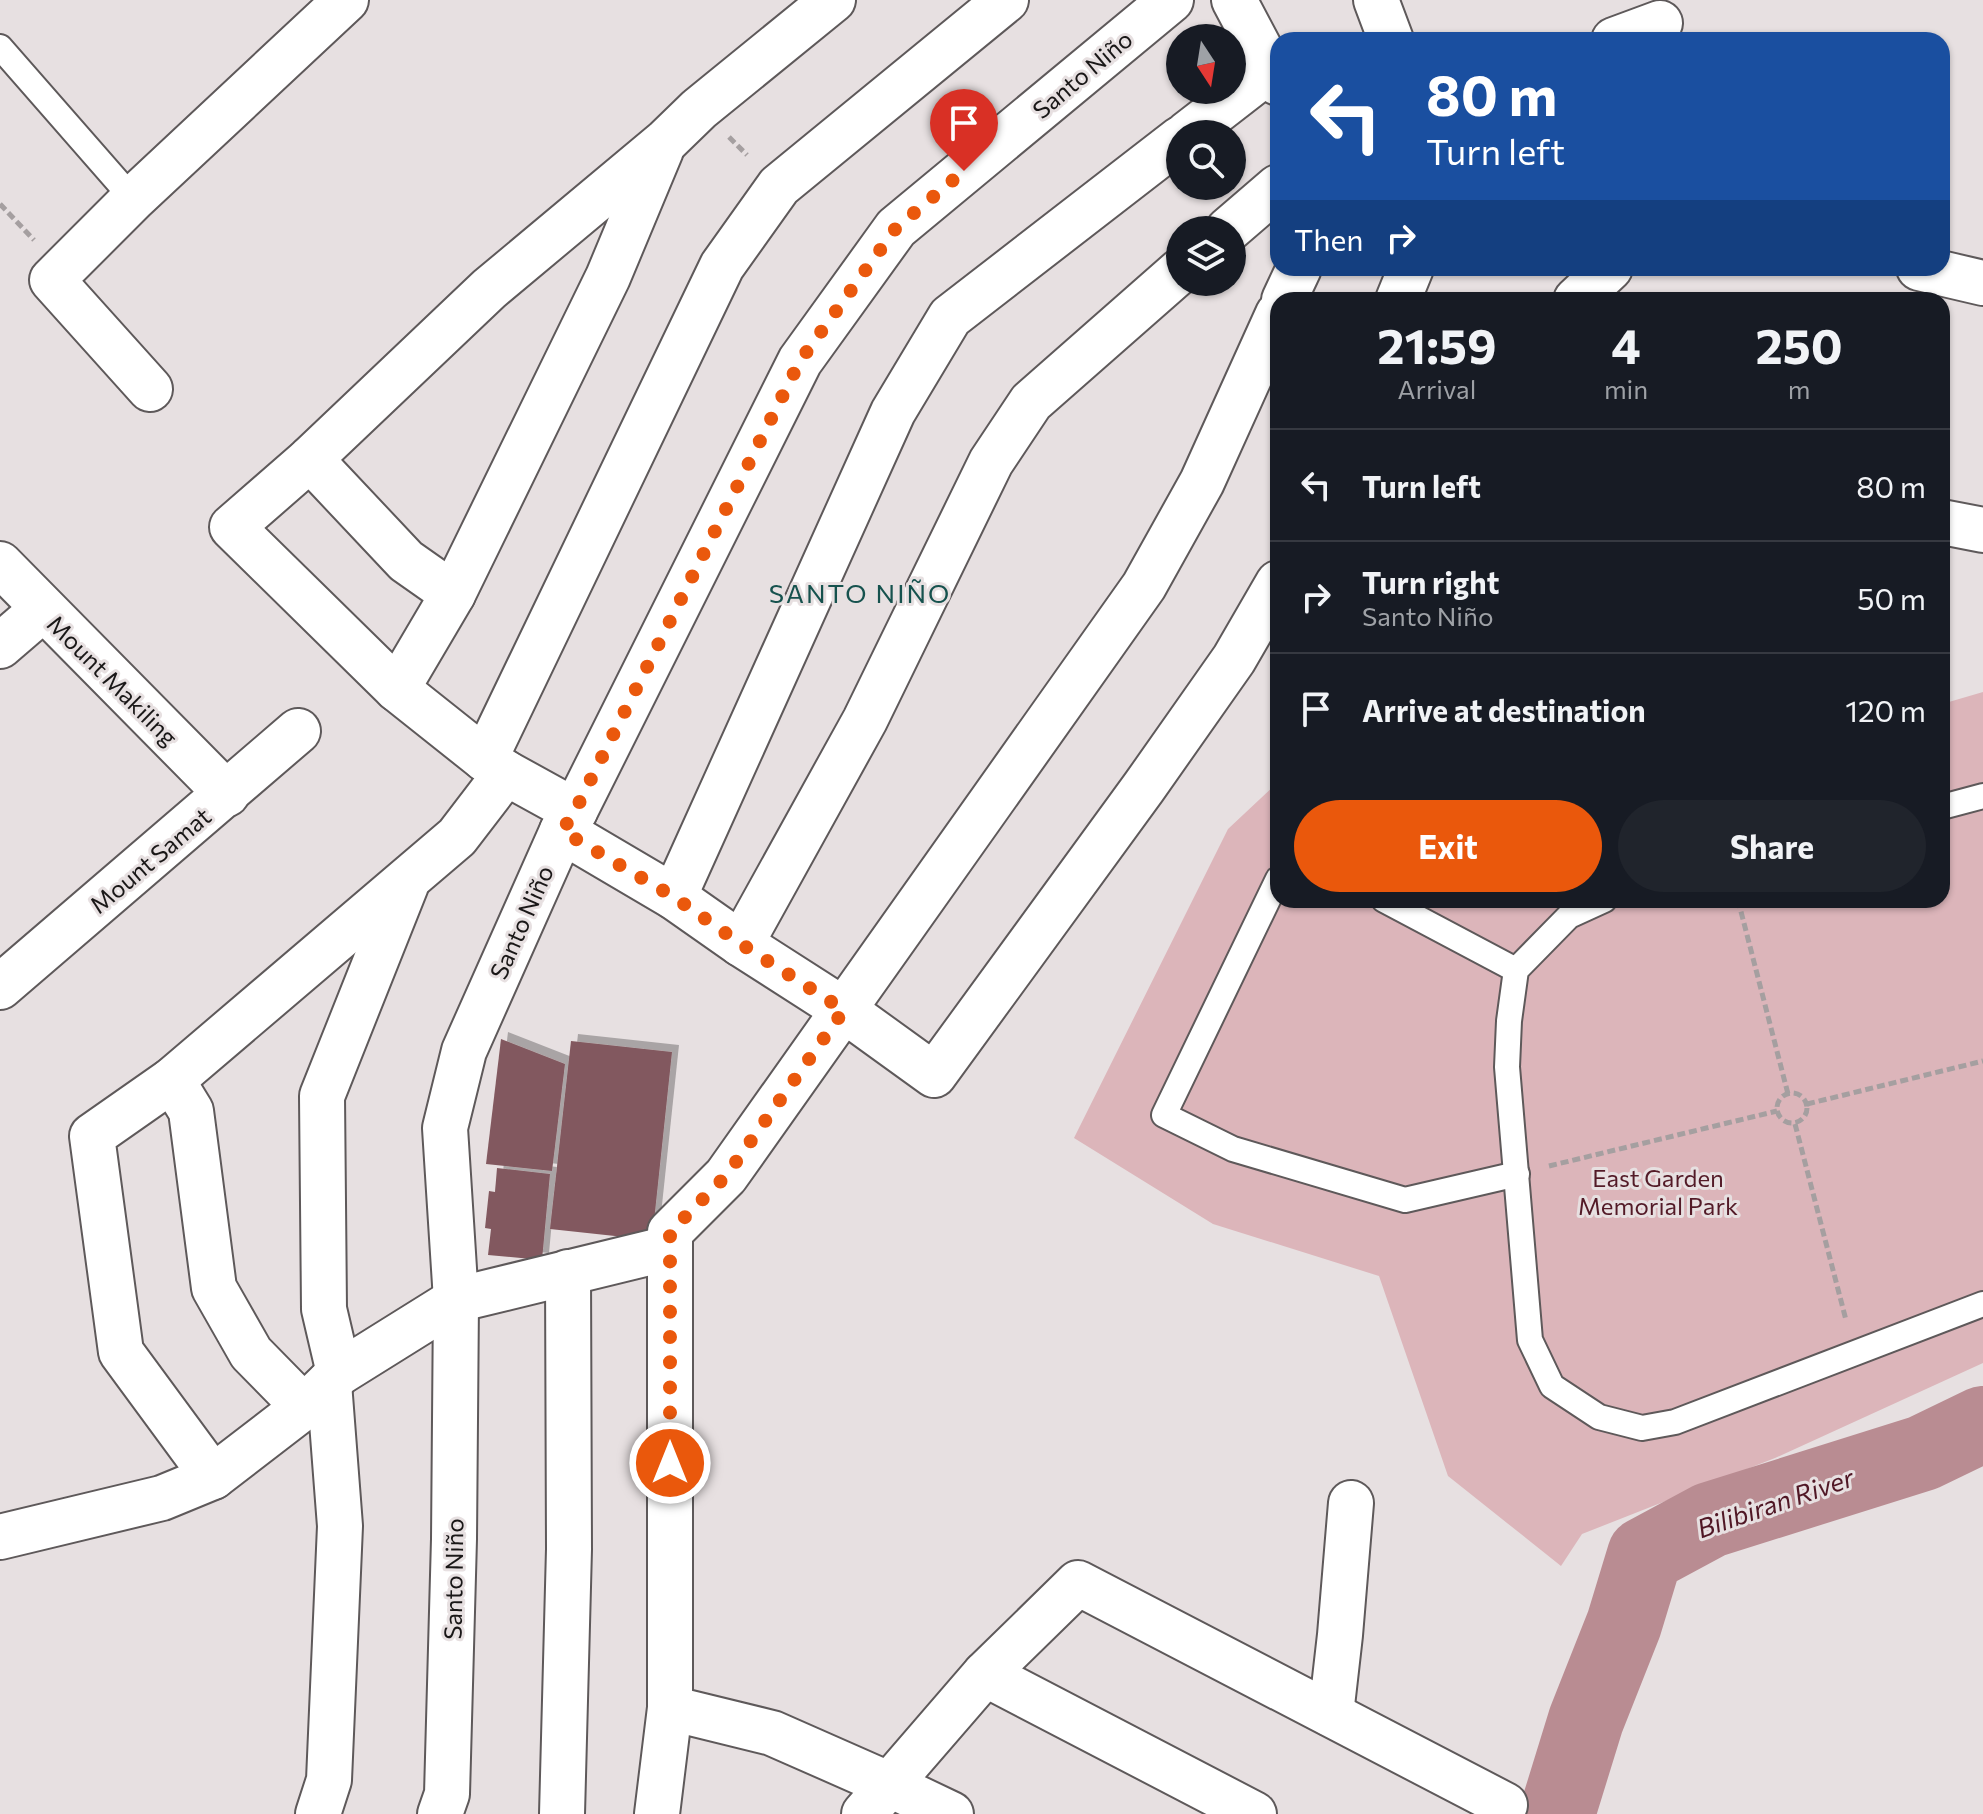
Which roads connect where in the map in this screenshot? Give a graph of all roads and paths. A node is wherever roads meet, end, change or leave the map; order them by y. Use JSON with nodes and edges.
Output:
{"nodes":[{"id":1,"x":346,"y":0,"type":"edge"},
{"id":2,"x":833,"y":0,"type":"edge"},
{"id":3,"x":1006,"y":0,"type":"edge"},
{"id":4,"x":1171,"y":0,"type":"edge"},
{"id":5,"x":1234,"y":0,"type":"edge"},
{"id":6,"x":1376,"y":0,"type":"edge"},
{"id":7,"x":1660,"y":23,"type":"dead end"},
{"id":8,"x":1388,"y":32,"type":"edge"},
{"id":9,"x":1636,"y":32,"type":"edge"},
{"id":10,"x":0,"y":47,"type":"edge"},
{"id":11,"x":1270,"y":68,"type":"edge"},
{"id":12,"x":1270,"y":79,"type":"edge"},
{"id":13,"x":699,"y":109,"type":"junction"},
{"id":14,"x":1208,"y":120,"type":"edge"},
{"id":15,"x":665,"y":142,"type":"junction"},
{"id":16,"x":1166,"y":150,"type":"edge"},
{"id":17,"x":779,"y":186,"type":"junction"},
{"id":18,"x":1270,"y":194,"type":"edge"},
{"id":19,"x":133,"y":199,"type":"junction"},
{"id":20,"x":1244,"y":216,"type":"edge"},
{"id":21,"x":1950,"y":275,"type":"edge"},
{"id":22,"x":1602,"y":276,"type":"edge"},
{"id":23,"x":1166,"y":283,"type":"edge"},
{"id":24,"x":1983,"y":283,"type":"edge"},
{"id":25,"x":1584,"y":292,"type":"edge"},
{"id":26,"x":1270,"y":332,"type":"edge"},
{"id":27,"x":150,"y":389,"type":"dead end"},
{"id":28,"x":310,"y":459,"type":"junction"},
{"id":29,"x":1950,"y":524,"type":"edge"},
{"id":30,"x":1983,"y":530,"type":"edge"},
{"id":31,"x":0,"y":564,"type":"edge"},
{"id":32,"x":453,"y":594,"type":"junction"},
{"id":33,"x":1270,"y":597,"type":"edge"},
{"id":34,"x":43,"y":609,"type":"junction"},
{"id":35,"x":0,"y":646,"type":"edge"},
{"id":36,"x":397,"y":689,"type":"junction"},
{"id":37,"x":298,"y":731,"type":"dead end"},
{"id":38,"x":495,"y":766,"type":"junction"},
{"id":39,"x":227,"y":794,"type":"junction"},
{"id":40,"x":1983,"y":796,"type":"edge"},
{"id":41,"x":1950,"y":805,"type":"edge"},
{"id":42,"x":569,"y":821,"type":"junction"},
{"id":43,"x":408,"y":880,"type":"junction"},
{"id":44,"x":1270,"y":896,"type":"edge"},
{"id":45,"x":674,"y":897,"type":"junction"},
{"id":46,"x":1399,"y":908,"type":"edge"},
{"id":47,"x":1586,"y":908,"type":"edge"},
{"id":48,"x":1740,"y":908,"type":"edge"},
{"id":49,"x":741,"y":944,"type":"junction"},
{"id":50,"x":1516,"y":970,"type":"junction"},
{"id":51,"x":0,"y":987,"type":"edge"},
{"id":52,"x":844,"y":1010,"type":"junction"},
{"id":53,"x":1983,"y":1061,"type":"edge"},
{"id":54,"x":172,"y":1080,"type":"junction"},
{"id":55,"x":1788,"y":1094,"type":"junction"},
{"id":56,"x":1807,"y":1104,"type":"junction"},
{"id":57,"x":1777,"y":1111,"type":"junction"},
{"id":58,"x":1795,"y":1124,"type":"junction"},
{"id":59,"x":1517,"y":1174,"type":"junction"},
{"id":60,"x":669,"y":1248,"type":"junction"},
{"id":61,"x":568,"y":1272,"type":"junction"},
{"id":62,"x":456,"y":1300,"type":"junction"},
{"id":63,"x":1983,"y":1304,"type":"edge"},
{"id":64,"x":1855,"y":1353,"type":"junction"},
{"id":65,"x":324,"y":1388,"type":"junction"},
{"id":66,"x":213,"y":1477,"type":"junction"},
{"id":67,"x":1351,"y":1503,"type":"dead end"},
{"id":68,"x":0,"y":1537,"type":"edge"},
{"id":69,"x":985,"y":1674,"type":"junction"},
{"id":70,"x":670,"y":1708,"type":"junction"},
{"id":71,"x":1331,"y":1714,"type":"junction"},
{"id":72,"x":877,"y":1799,"type":"edge"},
{"id":73,"x":1505,"y":1805,"type":"dead end"},
{"id":74,"x":318,"y":1814,"type":"edge"},
{"id":75,"x":440,"y":1814,"type":"edge"},
{"id":76,"x":562,"y":1814,"type":"edge"},
{"id":77,"x":657,"y":1814,"type":"edge"},
{"id":78,"x":951,"y":1814,"type":"edge"},
{"id":79,"x":1254,"y":1814,"type":"edge"}],
"edges":[{"from":1,"to":19,"type":"street"},
{"from":2,"to":13,"type":"street"},
{"from":3,"to":17,"type":"street"},
{"from":4,"to":42,"type":"street","name":"Santo Niño"},
{"from":5,"to":11,"type":"street"},
{"from":6,"to":8,"type":"street"},
{"from":7,"to":9,"type":"street"},
{"from":10,"to":19,"type":"lane"},
{"from":12,"to":14,"type":"street"},
{"from":13,"to":15,"type":"street"},
{"from":13,"to":17,"type":"path"},
{"from":15,"to":28,"type":"street"},
{"from":15,"to":32,"type":"street"},
{"from":16,"to":45,"type":"street"},
{"from":17,"to":38,"type":"street"},
{"from":18,"to":20,"type":"street"},
{"from":19,"to":27,"type":"street"},
{"from":21,"to":24,"type":"street"},
{"from":22,"to":25,"type":"street"},
{"from":23,"to":49,"type":"street"},
{"from":26,"to":52,"type":"street"},
{"from":28,"to":32,"type":"street"},
{"from":28,"to":36,"type":"street"},
{"from":29,"to":30,"type":"street"},
{"from":31,"to":34,"type":"street","name":"Mount Makiling"},
{"from":32,"to":36,"type":"street"},
{"from":33,"to":52,"type":"street"},
{"from":34,"to":35,"type":"street"},
{"from":34,"to":39,"type":"street","name":"Mount Makiling"},
{"from":36,"to":38,"type":"street"},
{"from":37,"to":39,"type":"street","name":"Mount Samat"},
{"from":38,"to":42,"type":"street"},
{"from":38,"to":43,"type":"street"},
{"from":39,"to":51,"type":"street","name":"Mount Samat"},
{"from":40,"to":41,"type":"lane"},
{"from":42,"to":45,"type":"street"},
{"from":42,"to":62,"type":"street","name":"Santo Niño"},
{"from":43,"to":54,"type":"street"},
{"from":43,"to":65,"type":"street"},
{"from":44,"to":59,"type":"lane"},
{"from":45,"to":49,"type":"street"},
{"from":46,"to":50,"type":"lane"},
{"from":47,"to":50,"type":"lane"},
{"from":48,"to":55,"type":"path"},
{"from":49,"to":52,"type":"street"},
{"from":50,"to":59,"type":"lane"},
{"from":52,"to":60,"type":"street"},
{"from":53,"to":56,"type":"path"},
{"from":54,"to":65,"type":"street"},
{"from":54,"to":66,"type":"street"},
{"from":55,"to":56,"type":"path"},
{"from":55,"to":57,"type":"path"},
{"from":56,"to":58,"type":"path"},
{"from":57,"to":58,"type":"path"},
{"from":57,"to":59,"type":"path"},
{"from":58,"to":64,"type":"path"},
{"from":59,"to":64,"type":"lane"},
{"from":60,"to":61,"type":"street"},
{"from":60,"to":70,"type":"street"},
{"from":61,"to":62,"type":"street"},
{"from":61,"to":76,"type":"street"},
{"from":62,"to":65,"type":"street"},
{"from":62,"to":75,"type":"street","name":"Santo Niño"},
{"from":63,"to":64,"type":"lane"},
{"from":65,"to":66,"type":"street"},
{"from":65,"to":74,"type":"street"},
{"from":66,"to":68,"type":"street"},
{"from":67,"to":71,"type":"street"},
{"from":69,"to":71,"type":"street"},
{"from":69,"to":72,"type":"street"},
{"from":69,"to":79,"type":"street"},
{"from":70,"to":72,"type":"street"},
{"from":70,"to":77,"type":"street"},
{"from":71,"to":73,"type":"street"},
{"from":72,"to":78,"type":"street"}]}
